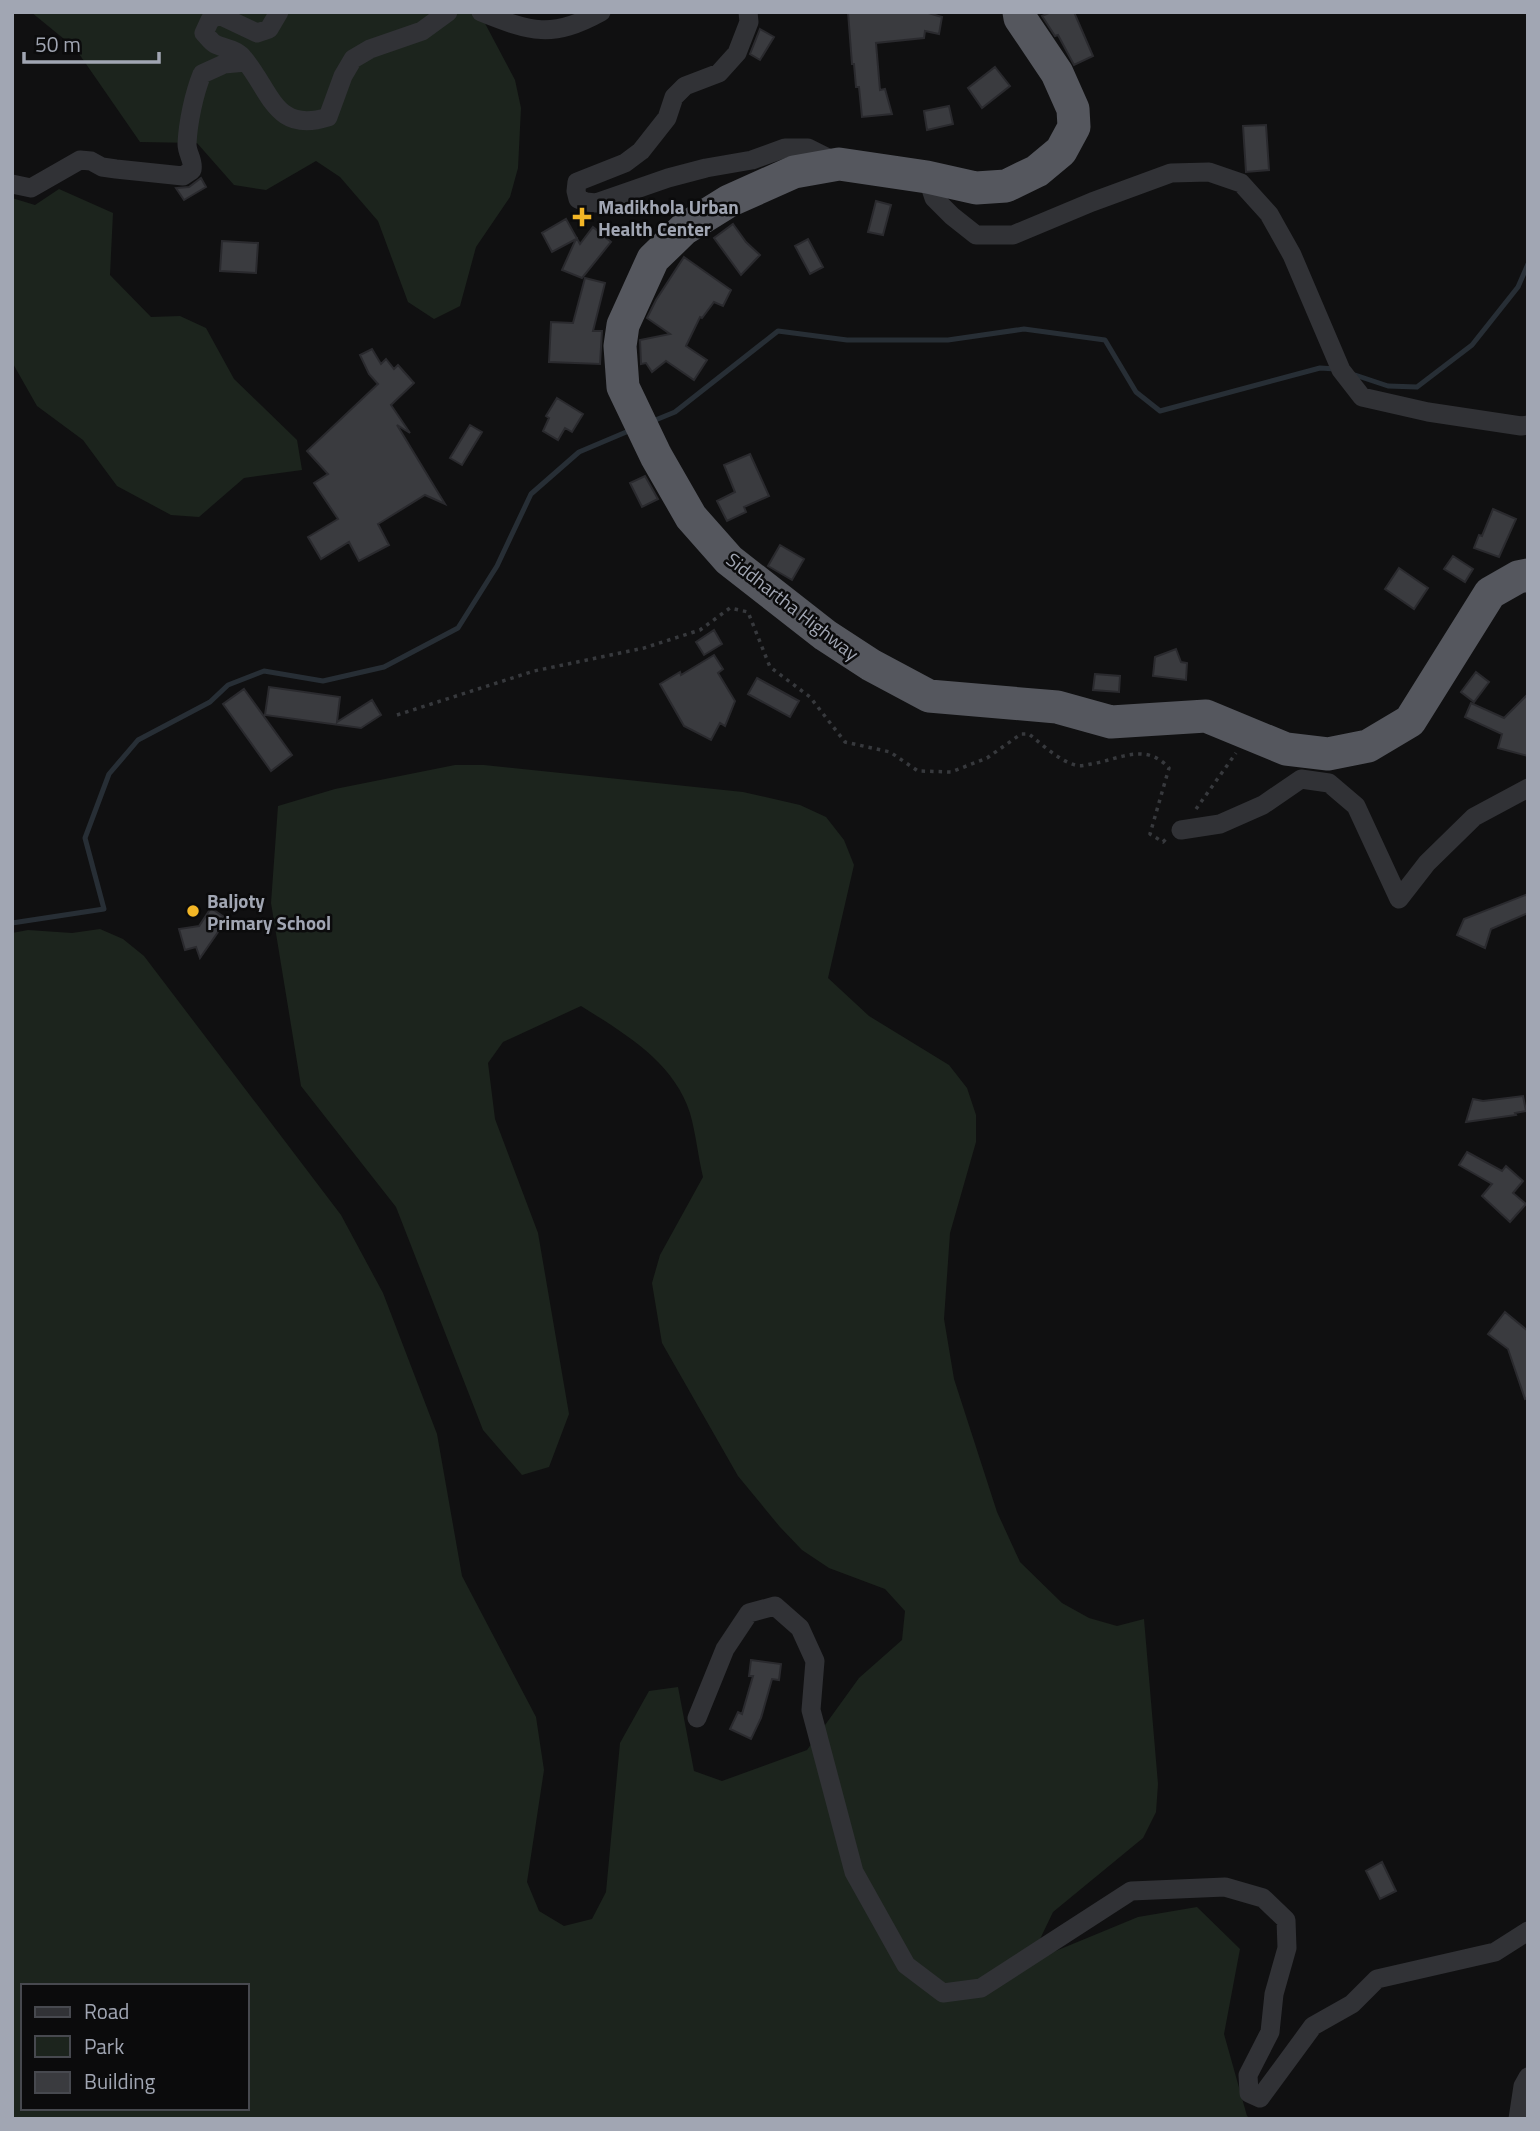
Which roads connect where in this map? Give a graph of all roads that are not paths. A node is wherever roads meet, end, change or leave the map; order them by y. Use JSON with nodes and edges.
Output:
{"nodes":[{"id":1,"x":279,"y":12,"type":"edge"},
{"id":2,"x":448,"y":12,"type":"edge"},
{"id":3,"x":481,"y":12,"type":"edge"},
{"id":4,"x":601,"y":12,"type":"edge"},
{"id":5,"x":748,"y":12,"type":"edge"},
{"id":6,"x":1019,"y":12,"type":"edge"},
{"id":7,"x":246,"y":62,"type":"junction"},
{"id":8,"x":839,"y":164,"type":"junction"},
{"id":9,"x":927,"y":177,"type":"junction"},
{"id":10,"x":12,"y":184,"type":"edge"},
{"id":11,"x":1528,"y":425,"type":"edge"},
{"id":12,"x":1528,"y":576,"type":"edge"},
{"id":13,"x":1528,"y":788,"type":"edge"},
{"id":14,"x":1181,"y":830,"type":"road end"},
{"id":15,"x":698,"y":1718,"type":"dead end"},
{"id":16,"x":1528,"y":1931,"type":"edge"},
{"id":17,"x":1528,"y":2077,"type":"edge"},
{"id":18,"x":1518,"y":2119,"type":"edge"}],
"edges":[{"from":1,"to":7,"type":"street"},
{"from":2,"to":7,"type":"street"},
{"from":3,"to":4,"type":"street"},
{"from":5,"to":8,"type":"street"},
{"from":6,"to":9,"type":"highway","name":"Siddhartha Highway"},
{"from":7,"to":10,"type":"street"},
{"from":8,"to":9,"type":"highway","name":"Siddhartha Highway"},
{"from":8,"to":12,"type":"highway","name":"Siddhartha Highway"},
{"from":9,"to":11,"type":"street"},
{"from":13,"to":14,"type":"street"},
{"from":15,"to":16,"type":"street"},
{"from":17,"to":18,"type":"street"}]}
